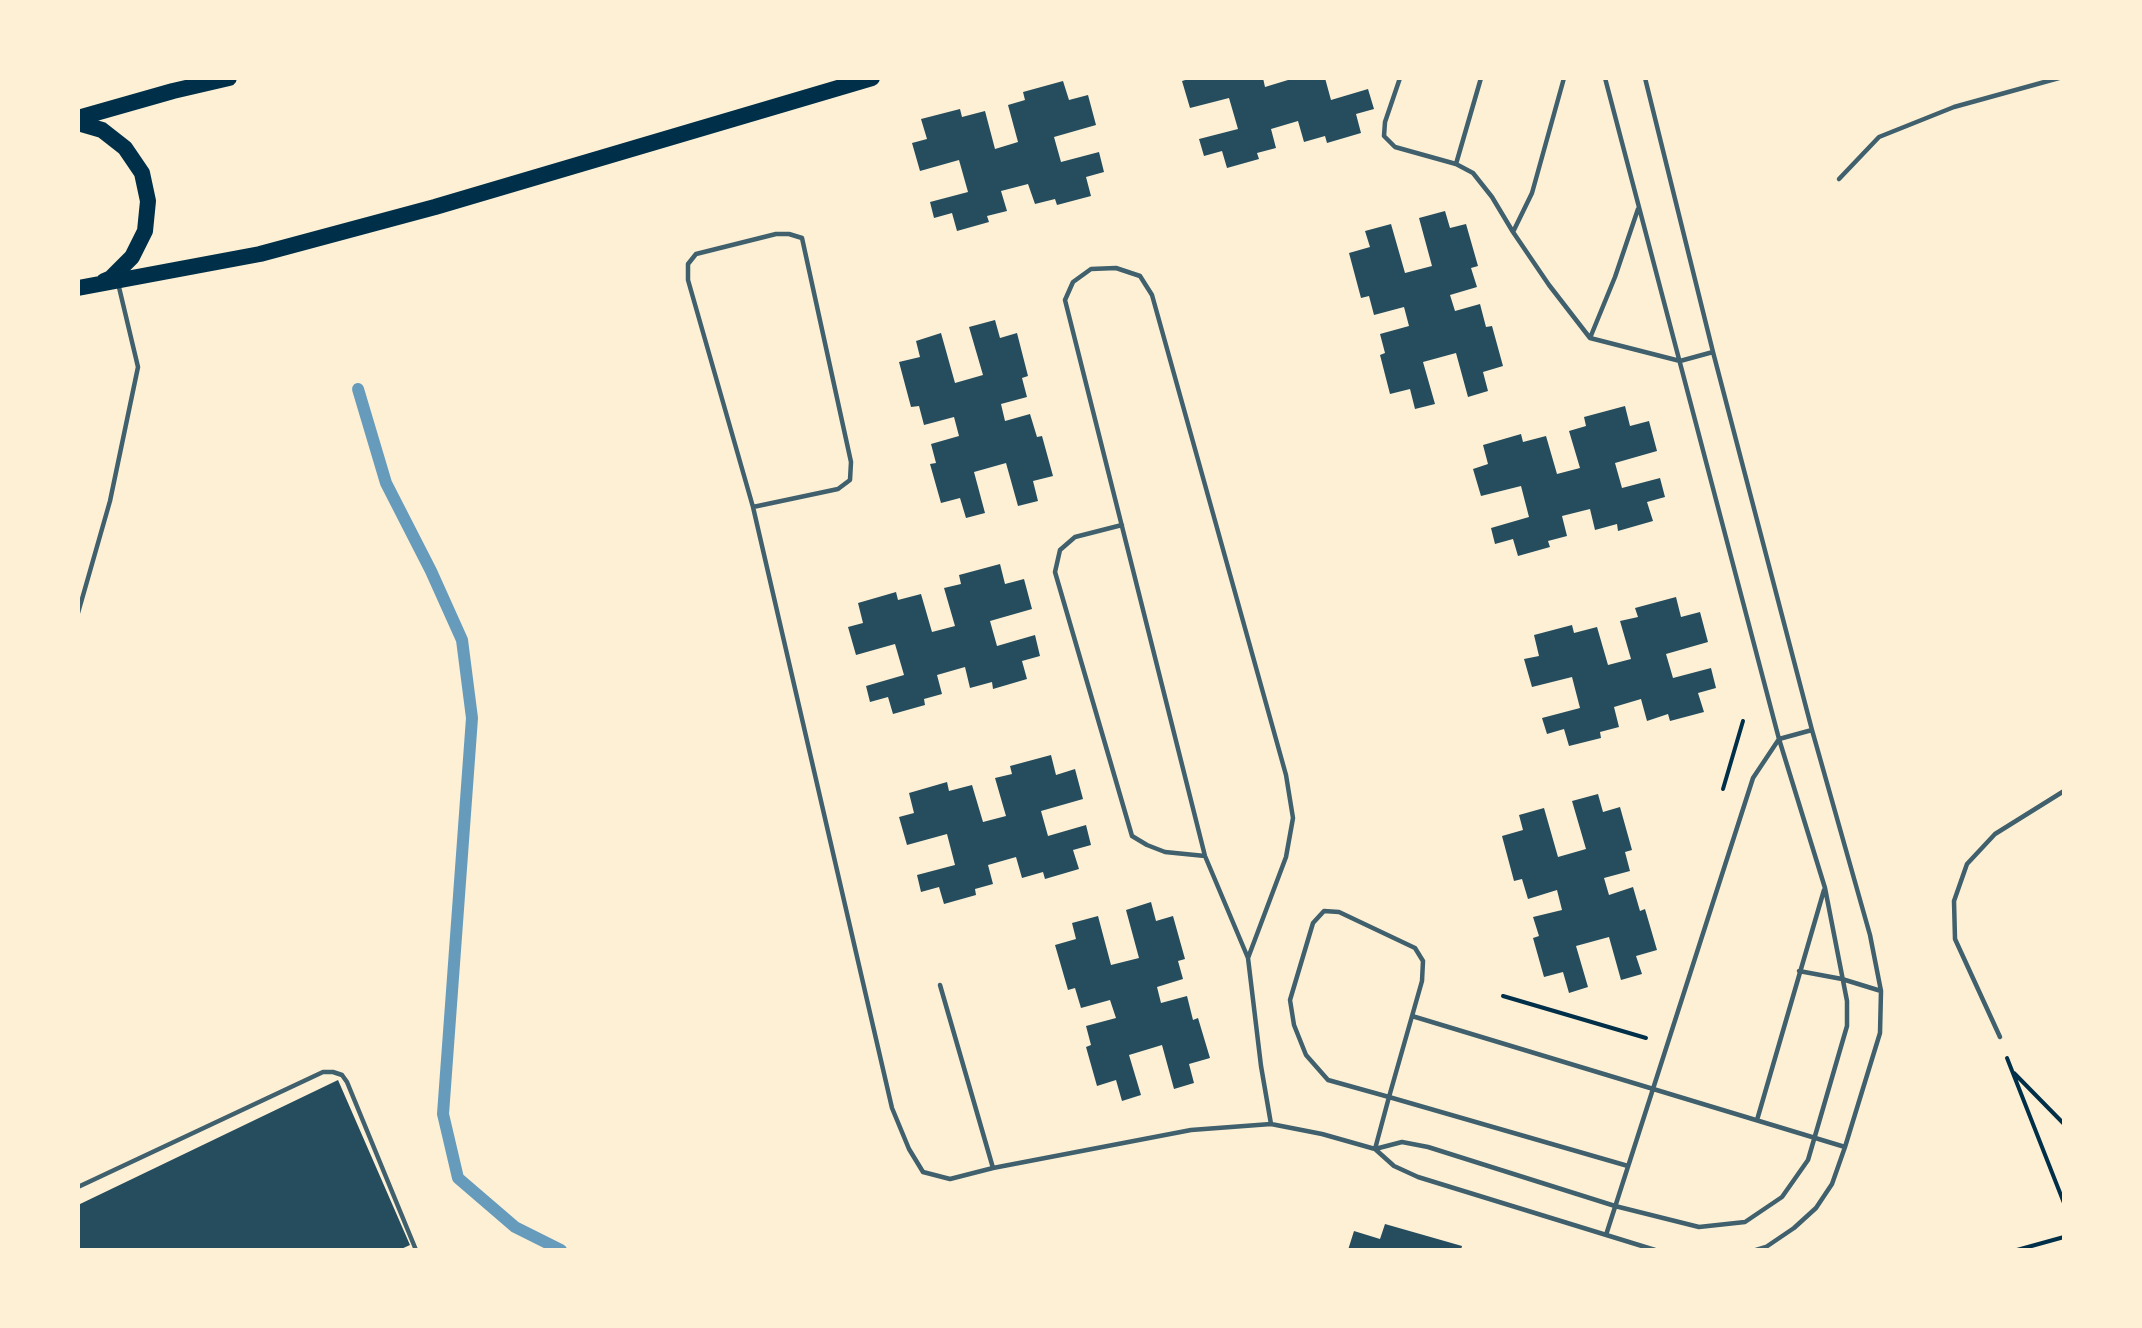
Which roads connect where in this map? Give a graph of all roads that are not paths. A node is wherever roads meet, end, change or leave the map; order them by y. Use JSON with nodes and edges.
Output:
{"nodes":[{"id":1,"x":229,"y":78,"type":"edge"},
{"id":2,"x":872,"y":78,"type":"edge"},
{"id":3,"x":1400,"y":78,"type":"edge"},
{"id":4,"x":1481,"y":78,"type":"edge"},
{"id":5,"x":1564,"y":78,"type":"edge"},
{"id":6,"x":1605,"y":78,"type":"edge"},
{"id":7,"x":1645,"y":78,"type":"edge"},
{"id":8,"x":2059,"y":78,"type":"edge"},
{"id":9,"x":78,"y":118,"type":"edge"},
{"id":10,"x":78,"y":123,"type":"edge"},
{"id":11,"x":1456,"y":164,"type":"junction"},
{"id":12,"x":1839,"y":179,"type":"dead end"},
{"id":13,"x":1639,"y":207,"type":"junction"},
{"id":14,"x":1513,"y":232,"type":"junction"},
{"id":15,"x":118,"y":281,"type":"junction"},
{"id":16,"x":95,"y":285,"type":"junction"},
{"id":17,"x":78,"y":288,"type":"edge"},
{"id":18,"x":1590,"y":338,"type":"junction"},
{"id":19,"x":1713,"y":352,"type":"junction"},
{"id":20,"x":1680,"y":361,"type":"junction"},
{"id":21,"x":753,"y":507,"type":"junction"},
{"id":22,"x":1122,"y":525,"type":"junction"},
{"id":23,"x":78,"y":613,"type":"edge"},
{"id":24,"x":1812,"y":730,"type":"junction"},
{"id":25,"x":1779,"y":739,"type":"junction"},
{"id":26,"x":2064,"y":791,"type":"edge"},
{"id":27,"x":1205,"y":856,"type":"junction"},
{"id":28,"x":1825,"y":888,"type":"junction"},
{"id":29,"x":1248,"y":958,"type":"junction"},
{"id":30,"x":1799,"y":971,"type":"junction"},
{"id":31,"x":1842,"y":980,"type":"junction"},
{"id":32,"x":940,"y":985,"type":"dead end"},
{"id":33,"x":1881,"y":991,"type":"junction"},
{"id":34,"x":1412,"y":1016,"type":"junction"},
{"id":35,"x":2000,"y":1037,"type":"road end"},
{"id":36,"x":1653,"y":1089,"type":"junction"},
{"id":37,"x":1389,"y":1097,"type":"junction"},
{"id":38,"x":1757,"y":1120,"type":"junction"},
{"id":39,"x":1271,"y":1124,"type":"junction"},
{"id":40,"x":1815,"y":1138,"type":"junction"},
{"id":41,"x":1845,"y":1147,"type":"junction"},
{"id":42,"x":1375,"y":1149,"type":"junction"},
{"id":43,"x":1628,"y":1166,"type":"junction"},
{"id":44,"x":993,"y":1168,"type":"junction"},
{"id":45,"x":78,"y":1186,"type":"edge"},
{"id":46,"x":1615,"y":1206,"type":"junction"},
{"id":47,"x":1606,"y":1235,"type":"junction"},
{"id":48,"x":416,"y":1250,"type":"edge"},
{"id":49,"x":1655,"y":1250,"type":"edge"},
{"id":50,"x":1756,"y":1250,"type":"edge"}],
"edges":[{"from":1,"to":9,"type":"highway"},
{"from":2,"to":15,"type":"highway"},
{"from":3,"to":11,"type":"lane"},
{"from":4,"to":11,"type":"lane"},
{"from":5,"to":14,"type":"lane"},
{"from":6,"to":13,"type":"lane"},
{"from":7,"to":19,"type":"lane"},
{"from":8,"to":12,"type":"lane"},
{"from":10,"to":16,"type":"highway"},
{"from":11,"to":14,"type":"lane"},
{"from":13,"to":18,"type":"lane"},
{"from":13,"to":20,"type":"lane"},
{"from":14,"to":18,"type":"lane"},
{"from":15,"to":16,"type":"highway"},
{"from":15,"to":23,"type":"lane"},
{"from":16,"to":17,"type":"highway"},
{"from":18,"to":20,"type":"lane"},
{"from":19,"to":20,"type":"lane"},
{"from":19,"to":24,"type":"lane"},
{"from":20,"to":25,"type":"lane"},
{"from":21,"to":21,"type":"lane"},
{"from":21,"to":44,"type":"lane"},
{"from":22,"to":27,"type":"lane"},
{"from":22,"to":27,"type":"lane"},
{"from":22,"to":29,"type":"lane"},
{"from":24,"to":25,"type":"lane"},
{"from":24,"to":33,"type":"lane"},
{"from":25,"to":28,"type":"lane"},
{"from":25,"to":36,"type":"lane"},
{"from":26,"to":35,"type":"lane"},
{"from":27,"to":29,"type":"lane"},
{"from":28,"to":30,"type":"lane"},
{"from":28,"to":31,"type":"lane"},
{"from":29,"to":39,"type":"lane"},
{"from":30,"to":31,"type":"lane"},
{"from":30,"to":38,"type":"lane"},
{"from":31,"to":33,"type":"lane"},
{"from":31,"to":40,"type":"lane"},
{"from":32,"to":44,"type":"lane"},
{"from":33,"to":41,"type":"lane"},
{"from":34,"to":36,"type":"lane"},
{"from":34,"to":37,"type":"lane"},
{"from":34,"to":37,"type":"lane"},
{"from":36,"to":38,"type":"lane"},
{"from":36,"to":43,"type":"lane"},
{"from":37,"to":42,"type":"lane"},
{"from":37,"to":43,"type":"lane"},
{"from":38,"to":40,"type":"lane"},
{"from":39,"to":42,"type":"lane"},
{"from":39,"to":44,"type":"lane"},
{"from":40,"to":41,"type":"lane"},
{"from":40,"to":46,"type":"lane"},
{"from":41,"to":50,"type":"lane"},
{"from":42,"to":46,"type":"lane"},
{"from":42,"to":47,"type":"lane"},
{"from":43,"to":46,"type":"lane"},
{"from":45,"to":48,"type":"lane"},
{"from":46,"to":47,"type":"lane"},
{"from":47,"to":49,"type":"lane"}]}
